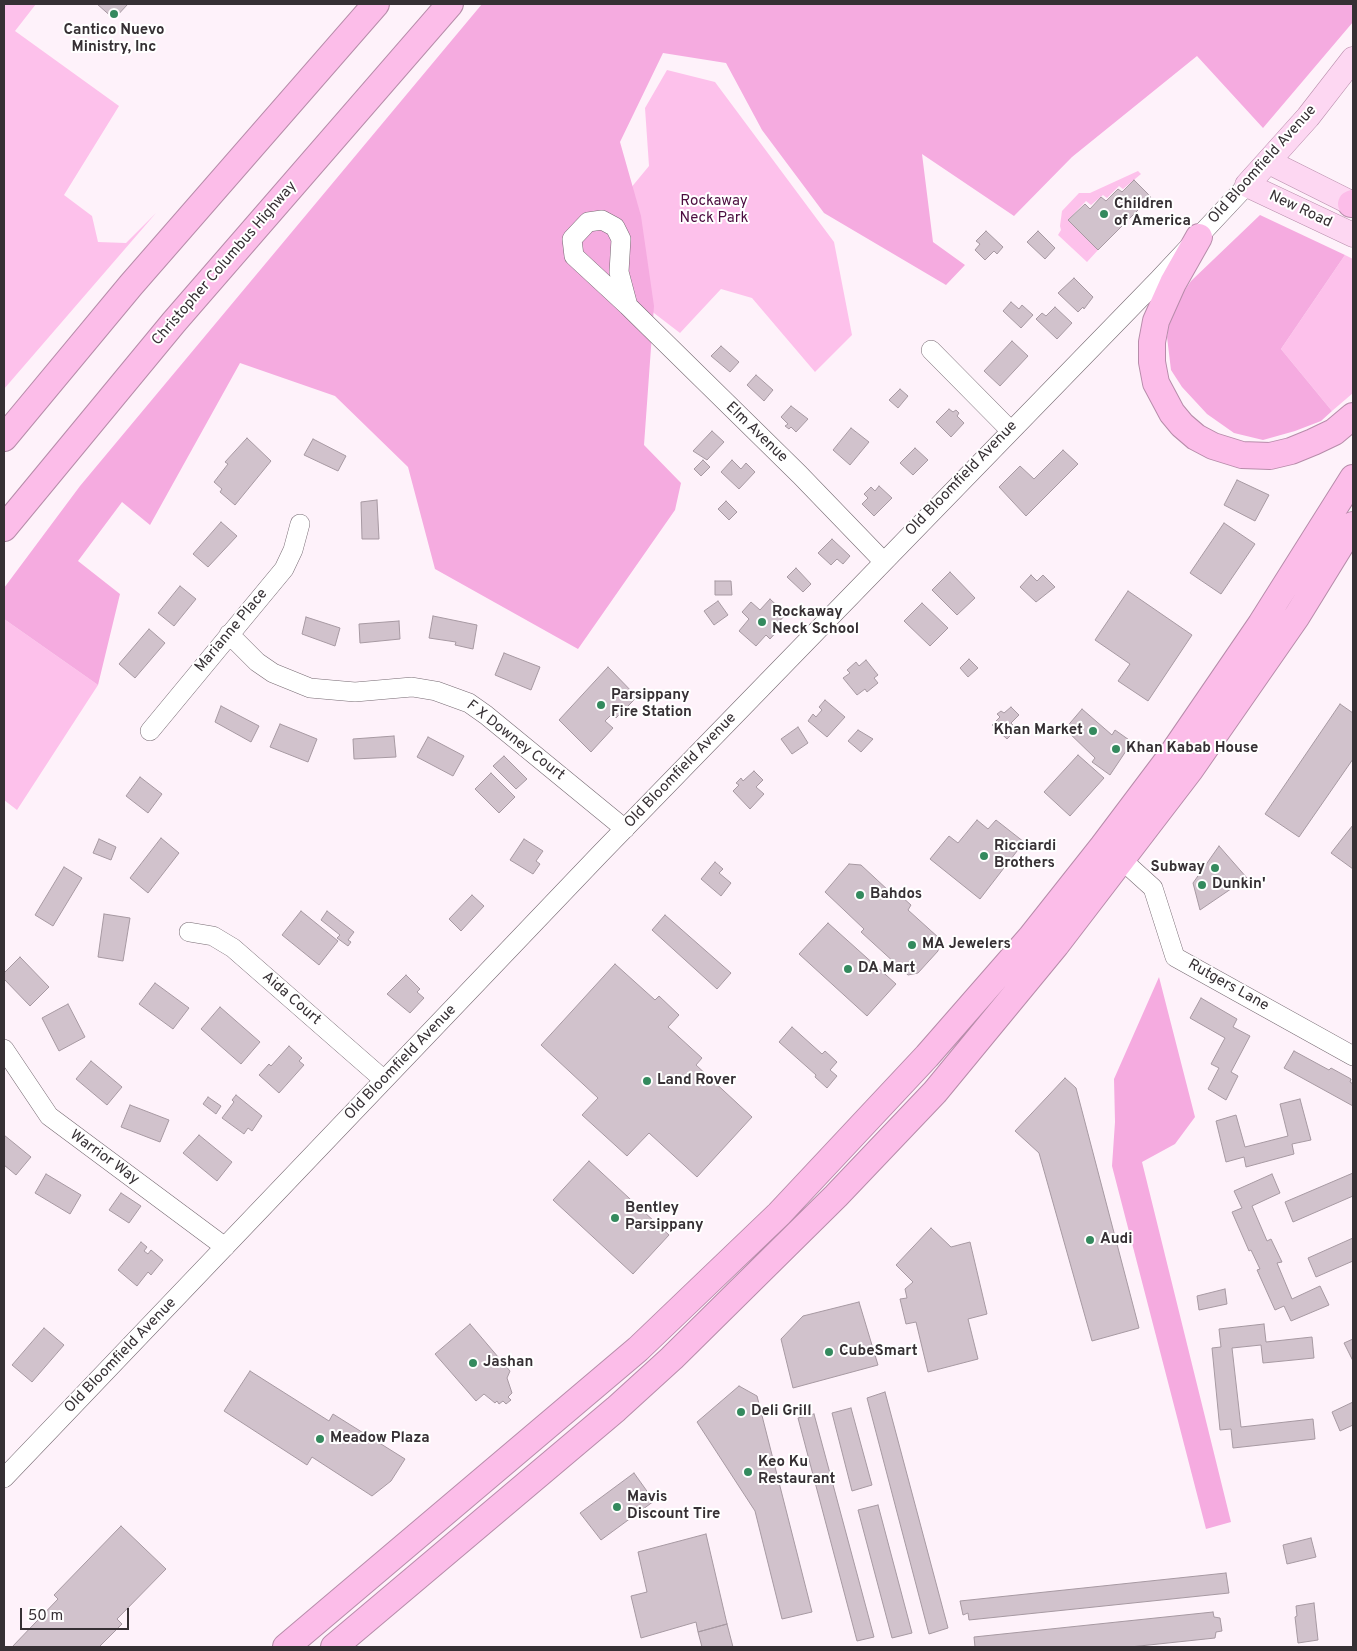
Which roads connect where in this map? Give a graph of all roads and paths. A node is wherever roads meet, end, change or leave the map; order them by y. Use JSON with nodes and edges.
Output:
{"nodes":[{"id":1,"x":376,"y":4,"type":"edge"},
{"id":2,"x":450,"y":4,"type":"edge"},
{"id":3,"x":1353,"y":59,"type":"edge"},
{"id":4,"x":1269,"y":162,"type":"junction"},
{"id":5,"x":1247,"y":185,"type":"junction"},
{"id":6,"x":1353,"y":204,"type":"edge"},
{"id":7,"x":1353,"y":235,"type":"edge"},
{"id":8,"x":1199,"y":237,"type":"junction"},
{"id":9,"x":628,"y":306,"type":"dead end"},
{"id":10,"x":931,"y":350,"type":"dead end"},
{"id":11,"x":1353,"y":416,"type":"edge"},
{"id":12,"x":1010,"y":430,"type":"junction"},
{"id":13,"x":4,"y":438,"type":"edge"},
{"id":14,"x":1353,"y":478,"type":"edge"},
{"id":15,"x":300,"y":524,"type":"dead end"},
{"id":16,"x":1353,"y":525,"type":"edge"},
{"id":17,"x":4,"y":528,"type":"edge"},
{"id":18,"x":1347,"y":546,"type":"edge"},
{"id":19,"x":883,"y":561,"type":"junction"},
{"id":20,"x":230,"y":634,"type":"junction"},
{"id":21,"x":150,"y":731,"type":"dead end"},
{"id":22,"x":625,"y":829,"type":"junction"},
{"id":23,"x":1122,"y":860,"type":"junction"},
{"id":24,"x":190,"y":932,"type":"dead end"},
{"id":25,"x":4,"y":1049,"type":"edge"},
{"id":26,"x":1353,"y":1056,"type":"edge"},
{"id":27,"x":384,"y":1080,"type":"junction"},
{"id":28,"x":225,"y":1246,"type":"junction"},
{"id":29,"x":4,"y":1478,"type":"edge"},
{"id":30,"x":286,"y":1647,"type":"edge"},
{"id":31,"x":334,"y":1647,"type":"edge"}],
"edges":[{"from":1,"to":13,"type":"highway"},
{"from":2,"to":17,"type":"highway","name":"Christopher Columbus Highway"},
{"from":3,"to":4,"type":"main road","name":"Old Bloomfield Avenue"},
{"from":4,"to":5,"type":"main road","name":"Old Bloomfield Avenue"},
{"from":4,"to":6,"type":"main road","name":"New Road"},
{"from":5,"to":7,"type":"main road","name":"New Road"},
{"from":5,"to":8,"type":"street","name":"Old Bloomfield Avenue"},
{"from":8,"to":11,"type":"highway"},
{"from":8,"to":12,"type":"street","name":"Old Bloomfield Avenue"},
{"from":9,"to":19,"type":"street","name":"Elm Avenue"},
{"from":10,"to":12,"type":"street"},
{"from":12,"to":19,"type":"street","name":"Old Bloomfield Avenue"},
{"from":14,"to":30,"type":"highway"},
{"from":15,"to":20,"type":"street","name":"Marianne Place"},
{"from":16,"to":18,"type":"highway"},
{"from":18,"to":23,"type":"highway"},
{"from":19,"to":22,"type":"street","name":"Old Bloomfield Avenue"},
{"from":20,"to":21,"type":"street","name":"Marianne Place"},
{"from":20,"to":22,"type":"street","name":"F X Downey Court"},
{"from":22,"to":27,"type":"street","name":"Old Bloomfield Avenue"},
{"from":23,"to":26,"type":"street","name":"Rutgers Lane"},
{"from":23,"to":31,"type":"highway"},
{"from":24,"to":27,"type":"street","name":"Aida Court"},
{"from":25,"to":28,"type":"street","name":"Warrior Way"},
{"from":27,"to":28,"type":"street","name":"Old Bloomfield Avenue"},
{"from":28,"to":29,"type":"street","name":"Old Bloomfield Avenue"}]}
